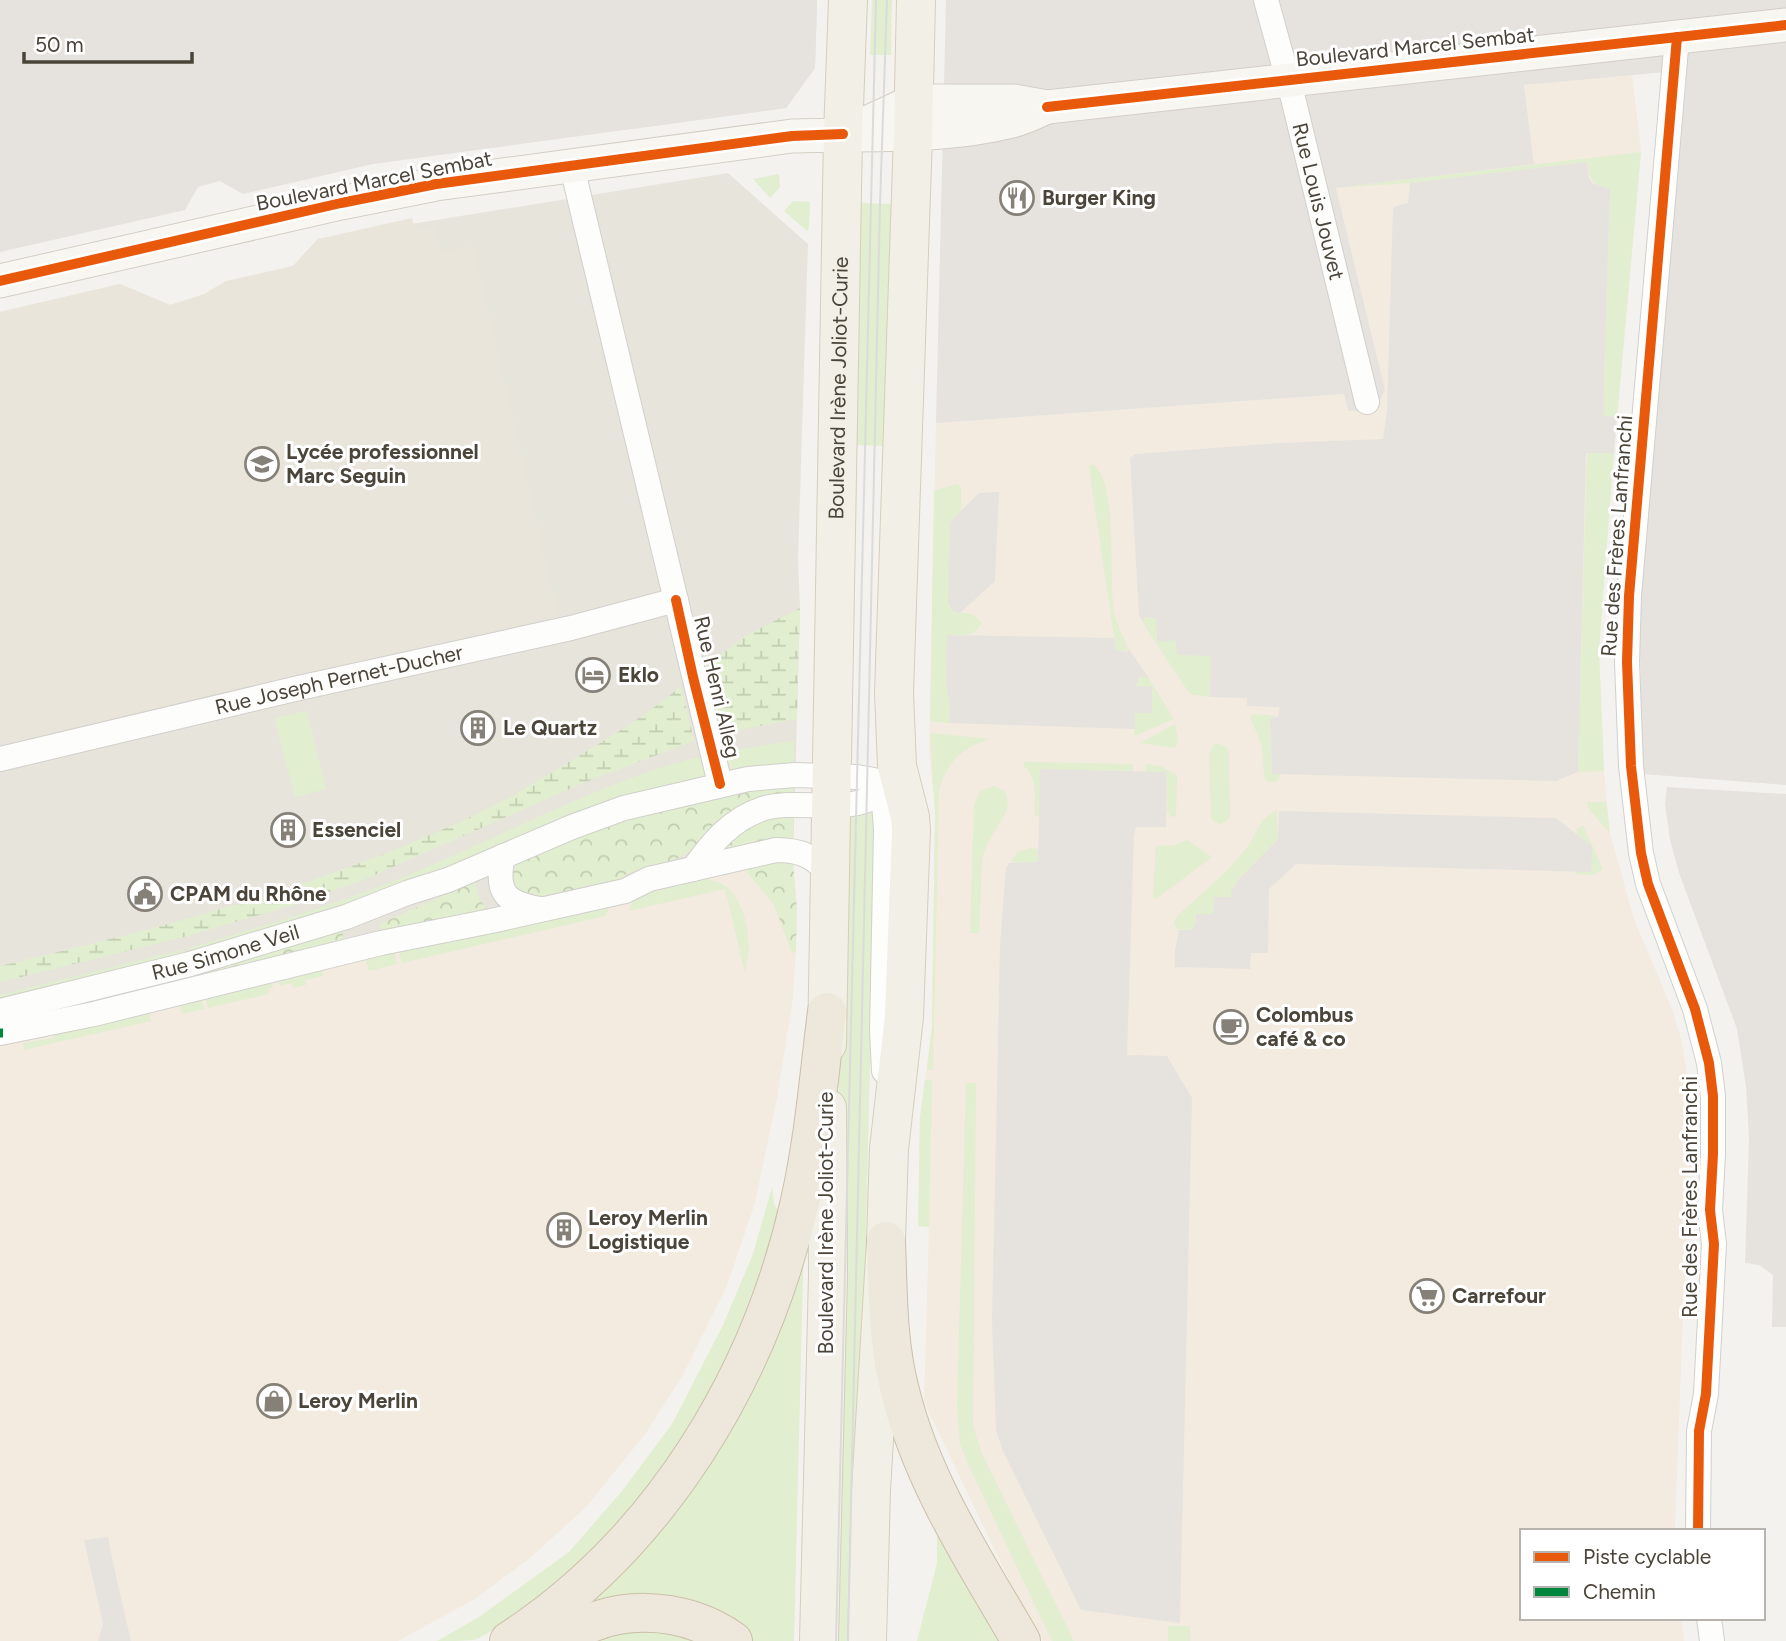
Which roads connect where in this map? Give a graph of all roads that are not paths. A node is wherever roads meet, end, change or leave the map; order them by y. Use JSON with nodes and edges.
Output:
{"nodes":[{"id":1,"x":848,"y":0,"type":"edge"},
{"id":2,"x":915,"y":0,"type":"edge"},
{"id":3,"x":1266,"y":0,"type":"edge"},
{"id":4,"x":1786,"y":25,"type":"edge"},
{"id":5,"x":1677,"y":37,"type":"junction"},
{"id":6,"x":1289,"y":81,"type":"junction"},
{"id":7,"x":913,"y":118,"type":"junction"},
{"id":8,"x":843,"y":134,"type":"junction"},
{"id":9,"x":572,"y":167,"type":"junction"},
{"id":10,"x":0,"y":281,"type":"edge"},
{"id":11,"x":1367,"y":402,"type":"dead end"},
{"id":12,"x":676,"y":600,"type":"junction"},
{"id":13,"x":0,"y":759,"type":"edge"},
{"id":14,"x":890,"y":778,"type":"junction"},
{"id":15,"x":720,"y":784,"type":"junction"},
{"id":16,"x":831,"y":791,"type":"junction"},
{"id":17,"x":503,"y":856,"type":"junction"},
{"id":18,"x":693,"y":869,"type":"junction"},
{"id":19,"x":829,"y":875,"type":"junction"},
{"id":20,"x":448,"y":880,"type":"junction"},
{"id":21,"x":541,"y":909,"type":"junction"},
{"id":22,"x":352,"y":950,"type":"junction"},
{"id":23,"x":0,"y":1011,"type":"edge"},
{"id":24,"x":827,"y":1012,"type":"junction"},
{"id":25,"x":0,"y":1033,"type":"edge"},
{"id":26,"x":886,"y":1241,"type":"junction"},
{"id":27,"x":1698,"y":1529,"type":"edge"},
{"id":28,"x":1709,"y":1620,"type":"edge"},
{"id":29,"x":509,"y":1641,"type":"edge"},
{"id":30,"x":560,"y":1641,"type":"edge"},
{"id":31,"x":733,"y":1641,"type":"edge"},
{"id":32,"x":819,"y":1641,"type":"edge"},
{"id":33,"x":867,"y":1641,"type":"edge"},
{"id":34,"x":1021,"y":1641,"type":"edge"},
{"id":35,"x":1712,"y":1641,"type":"edge"}],
"edges":[{"from":1,"to":8,"type":"main road","name":"Boulevard Irène Joliot-Curie"},
{"from":2,"to":7,"type":"main road"},
{"from":3,"to":6,"type":"street","name":"Rue Louis Jouvet"},
{"from":4,"to":5,"type":"street","name":"Boulevard Marcel Sembat"},
{"from":5,"to":6,"type":"street","name":"Boulevard Marcel Sembat"},
{"from":5,"to":27,"type":"street","name":"Rue des Frères Lanfranchi"},
{"from":6,"to":7,"type":"street","name":"Boulevard Marcel Sembat"},
{"from":6,"to":11,"type":"street","name":"Rue Louis Jouvet"},
{"from":7,"to":8,"type":"street","name":"Boulevard Marcel Sembat"},
{"from":7,"to":14,"type":"main road"},
{"from":8,"to":9,"type":"street","name":"Boulevard Marcel Sembat"},
{"from":8,"to":16,"type":"main road","name":"Boulevard Irène Joliot-Curie"},
{"from":9,"to":10,"type":"street","name":"Boulevard Marcel Sembat"},
{"from":9,"to":12,"type":"street","name":"Rue Henri Alleg"},
{"from":12,"to":13,"type":"street","name":"Rue Joseph Pernet-Ducher"},
{"from":12,"to":15,"type":"street","name":"Rue Henri Alleg"},
{"from":14,"to":16,"type":"street"},
{"from":14,"to":26,"type":"main road"},
{"from":15,"to":16,"type":"street","name":"Rue Simone Veil"},
{"from":15,"to":17,"type":"street","name":"Rue Simone Veil"},
{"from":16,"to":18,"type":"street"},
{"from":16,"to":19,"type":"main road","name":"Boulevard Irène Joliot-Curie"},
{"from":17,"to":20,"type":"street","name":"Rue Simone Veil"},
{"from":17,"to":21,"type":"street"},
{"from":18,"to":19,"type":"street","name":"Rue Simone Veil"},
{"from":18,"to":21,"type":"street","name":"Rue Simone Veil"},
{"from":19,"to":24,"type":"main road","name":"Boulevard Irène Joliot-Curie"},
{"from":20,"to":22,"type":"street","name":"Rue Simone Veil"},
{"from":20,"to":23,"type":"street","name":"Rue Simone Veil"},
{"from":21,"to":22,"type":"street","name":"Rue Simone Veil"},
{"from":22,"to":25,"type":"street","name":"Rue Simone Veil"},
{"from":24,"to":29,"type":"highway"},
{"from":24,"to":32,"type":"main road","name":"Boulevard Irène Joliot-Curie"},
{"from":26,"to":33,"type":"main road"},
{"from":26,"to":34,"type":"highway"},
{"from":28,"to":35,"type":"street"},
{"from":30,"to":31,"type":"highway"}]}
